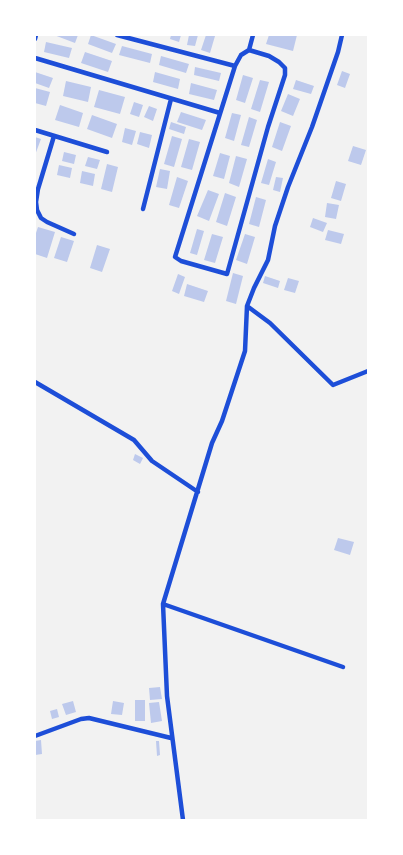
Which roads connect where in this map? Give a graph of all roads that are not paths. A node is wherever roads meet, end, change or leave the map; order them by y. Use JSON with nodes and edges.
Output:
{"nodes":[{"id":1,"x":36,"y":35,"type":"edge"},
{"id":2,"x":117,"y":35,"type":"edge"},
{"id":3,"x":253,"y":35,"type":"edge"},
{"id":4,"x":342,"y":35,"type":"edge"},
{"id":5,"x":35,"y":39,"type":"edge"},
{"id":6,"x":249,"y":50,"type":"junction"},
{"id":7,"x":35,"y":58,"type":"edge"},
{"id":8,"x":235,"y":66,"type":"junction"},
{"id":9,"x":171,"y":98,"type":"junction"},
{"id":10,"x":220,"y":112,"type":"junction"},
{"id":11,"x":35,"y":130,"type":"edge"},
{"id":12,"x":54,"y":136,"type":"junction"},
{"id":13,"x":107,"y":152,"type":"dead end"},
{"id":14,"x":143,"y":209,"type":"dead end"},
{"id":15,"x":74,"y":234,"type":"dead end"},
{"id":16,"x":247,"y":306,"type":"junction"},
{"id":17,"x":368,"y":371,"type":"edge"},
{"id":18,"x":35,"y":382,"type":"edge"},
{"id":19,"x":198,"y":492,"type":"junction"},
{"id":20,"x":163,"y":604,"type":"junction"},
{"id":21,"x":343,"y":667,"type":"dead end"},
{"id":22,"x":35,"y":736,"type":"edge"},
{"id":23,"x":171,"y":738,"type":"junction"},
{"id":24,"x":183,"y":820,"type":"edge"}],
"edges":[{"from":1,"to":5,"type":"street"},
{"from":2,"to":8,"type":"street"},
{"from":3,"to":6,"type":"street"},
{"from":4,"to":16,"type":"street"},
{"from":6,"to":8,"type":"street"},
{"from":6,"to":10,"type":"street"},
{"from":7,"to":9,"type":"street"},
{"from":8,"to":10,"type":"street"},
{"from":9,"to":10,"type":"street"},
{"from":9,"to":14,"type":"street"},
{"from":11,"to":12,"type":"street"},
{"from":12,"to":13,"type":"street"},
{"from":12,"to":15,"type":"street"},
{"from":16,"to":17,"type":"street"},
{"from":16,"to":19,"type":"street"},
{"from":18,"to":19,"type":"street"},
{"from":19,"to":20,"type":"street"},
{"from":20,"to":21,"type":"street"},
{"from":20,"to":23,"type":"street"},
{"from":22,"to":23,"type":"street"},
{"from":23,"to":24,"type":"street"}]}
